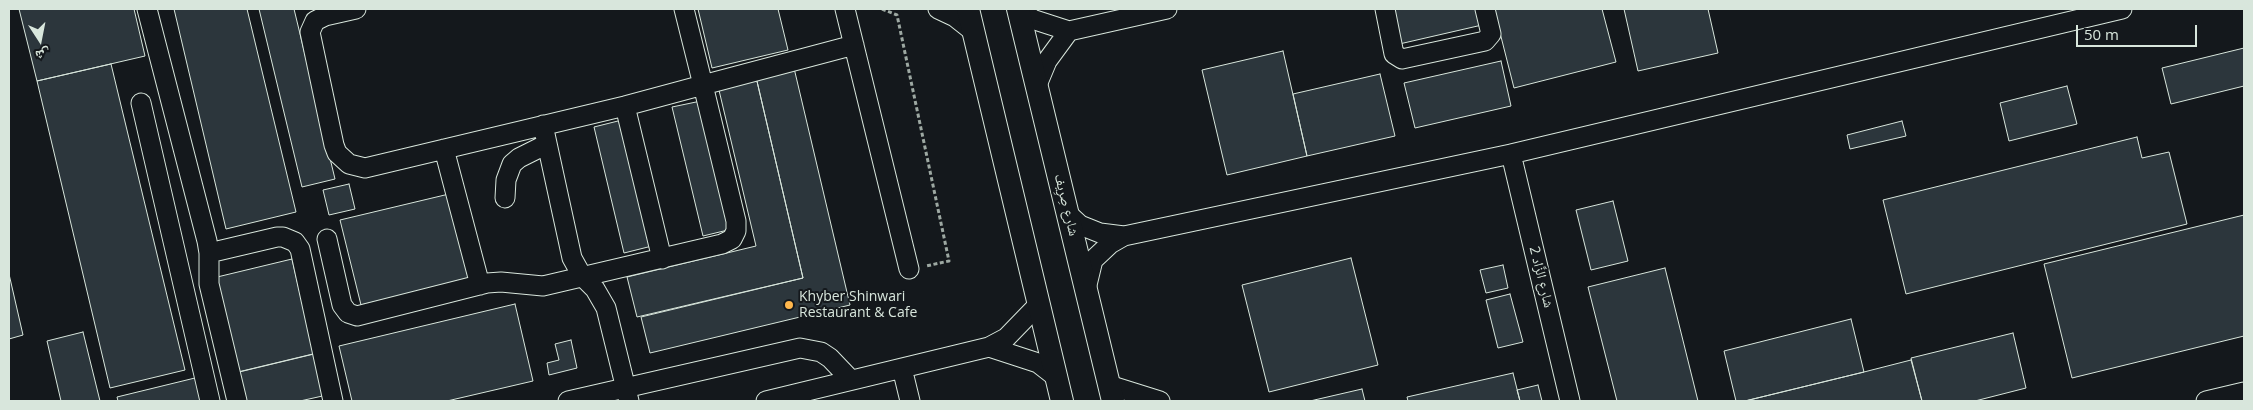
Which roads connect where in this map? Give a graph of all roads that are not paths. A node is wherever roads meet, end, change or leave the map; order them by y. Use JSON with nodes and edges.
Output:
{"nodes":[{"id":1,"x":147,"y":9,"type":"edge"},
{"id":2,"x":356,"y":9,"type":"edge"},
{"id":3,"x":684,"y":9,"type":"edge"},
{"id":4,"x":845,"y":9,"type":"edge"},
{"id":5,"x":938,"y":9,"type":"edge"},
{"id":6,"x":968,"y":9,"type":"edge"},
{"id":7,"x":1018,"y":9,"type":"edge"},
{"id":8,"x":1022,"y":9,"type":"edge"},
{"id":9,"x":1167,"y":9,"type":"edge"},
{"id":10,"x":1385,"y":9,"type":"edge"},
{"id":11,"x":1485,"y":9,"type":"edge"},
{"id":12,"x":2122,"y":9,"type":"edge"},
{"id":13,"x":1118,"y":14,"type":"edge"},
{"id":14,"x":1069,"y":31,"type":"junction"},
{"id":15,"x":974,"y":32,"type":"junction"},
{"id":16,"x":854,"y":45,"type":"junction"},
{"id":17,"x":702,"y":85,"type":"junction"},
{"id":18,"x":1037,"y":85,"type":"junction"},
{"id":19,"x":141,"y":103,"type":"dead end"},
{"id":20,"x":625,"y":106,"type":"junction"},
{"id":21,"x":543,"y":125,"type":"junction"},
{"id":22,"x":547,"y":144,"type":"junction"},
{"id":23,"x":444,"y":149,"type":"junction"},
{"id":24,"x":1510,"y":154,"type":"junction"},
{"id":25,"x":505,"y":198,"type":"dead end"},
{"id":26,"x":1068,"y":213,"type":"junction"},
{"id":27,"x":1124,"y":236,"type":"junction"},
{"id":28,"x":327,"y":238,"type":"dead end"},
{"id":29,"x":210,"y":253,"type":"junction"},
{"id":30,"x":662,"y":259,"type":"junction"},
{"id":31,"x":908,"y":269,"type":"road end"},
{"id":32,"x":582,"y":276,"type":"junction"},
{"id":33,"x":480,"y":285,"type":"junction"},
{"id":34,"x":1086,"y":289,"type":"junction"},
{"id":35,"x":1038,"y":305,"type":"junction"},
{"id":36,"x":989,"y":347,"type":"junction"},
{"id":37,"x":902,"y":368,"type":"junction"},
{"id":38,"x":1056,"y":377,"type":"junction"},
{"id":39,"x":851,"y":380,"type":"junction"},
{"id":40,"x":2244,"y":392,"type":"edge"},
{"id":41,"x":1111,"y":393,"type":"edge"},
{"id":42,"x":628,"y":395,"type":"edge"},
{"id":43,"x":774,"y":400,"type":"edge"},
{"id":44,"x":210,"y":401,"type":"edge"},
{"id":45,"x":237,"y":401,"type":"edge"},
{"id":46,"x":334,"y":401,"type":"edge"},
{"id":47,"x":568,"y":401,"type":"edge"},
{"id":48,"x":910,"y":401,"type":"edge"},
{"id":49,"x":1062,"y":401,"type":"edge"},
{"id":50,"x":1160,"y":401,"type":"edge"},
{"id":51,"x":1570,"y":401,"type":"edge"},
{"id":52,"x":2206,"y":401,"type":"edge"}],
"edges":[{"from":1,"to":29,"type":"street"},
{"from":2,"to":23,"type":"street"},
{"from":3,"to":17,"type":"street"},
{"from":4,"to":16,"type":"street"},
{"from":5,"to":15,"type":"street"},
{"from":6,"to":15,"type":"main road"},
{"from":7,"to":18,"type":"main road","name":"شارع صِرِيف"},
{"from":8,"to":14,"type":"street"},
{"from":9,"to":13,"type":"street"},
{"from":10,"to":11,"type":"street"},
{"from":12,"to":24,"type":"street"},
{"from":13,"to":14,"type":"street"},
{"from":14,"to":18,"type":"street"},
{"from":15,"to":35,"type":"main road"},
{"from":16,"to":17,"type":"street"},
{"from":16,"to":31,"type":"street"},
{"from":17,"to":20,"type":"street"},
{"from":17,"to":30,"type":"street"},
{"from":18,"to":26,"type":"main road","name":"شارع صِرِيف"},
{"from":19,"to":44,"type":"street"},
{"from":20,"to":21,"type":"street"},
{"from":20,"to":30,"type":"street"},
{"from":21,"to":22,"type":"street"},
{"from":21,"to":23,"type":"street"},
{"from":22,"to":25,"type":"street"},
{"from":22,"to":32,"type":"street"},
{"from":23,"to":33,"type":"street"},
{"from":24,"to":27,"type":"street"},
{"from":24,"to":51,"type":"street","name":"شارع الزَّاد 2"},
{"from":26,"to":27,"type":"street"},
{"from":26,"to":34,"type":"main road","name":"شارع صِرِيف"},
{"from":27,"to":34,"type":"street"},
{"from":28,"to":33,"type":"street"},
{"from":29,"to":45,"type":"street"},
{"from":29,"to":46,"type":"street"},
{"from":30,"to":32,"type":"street"},
{"from":32,"to":33,"type":"street"},
{"from":32,"to":42,"type":"street"},
{"from":34,"to":41,"type":"main road","name":"شارع صِرِيف"},
{"from":35,"to":36,"type":"street"},
{"from":35,"to":38,"type":"main road"},
{"from":36,"to":37,"type":"street"},
{"from":36,"to":38,"type":"street"},
{"from":37,"to":39,"type":"street"},
{"from":37,"to":48,"type":"street"},
{"from":38,"to":49,"type":"main road"},
{"from":39,"to":42,"type":"street"},
{"from":39,"to":43,"type":"street"},
{"from":40,"to":52,"type":"street"},
{"from":41,"to":50,"type":"street"},
{"from":42,"to":47,"type":"street"}]}
